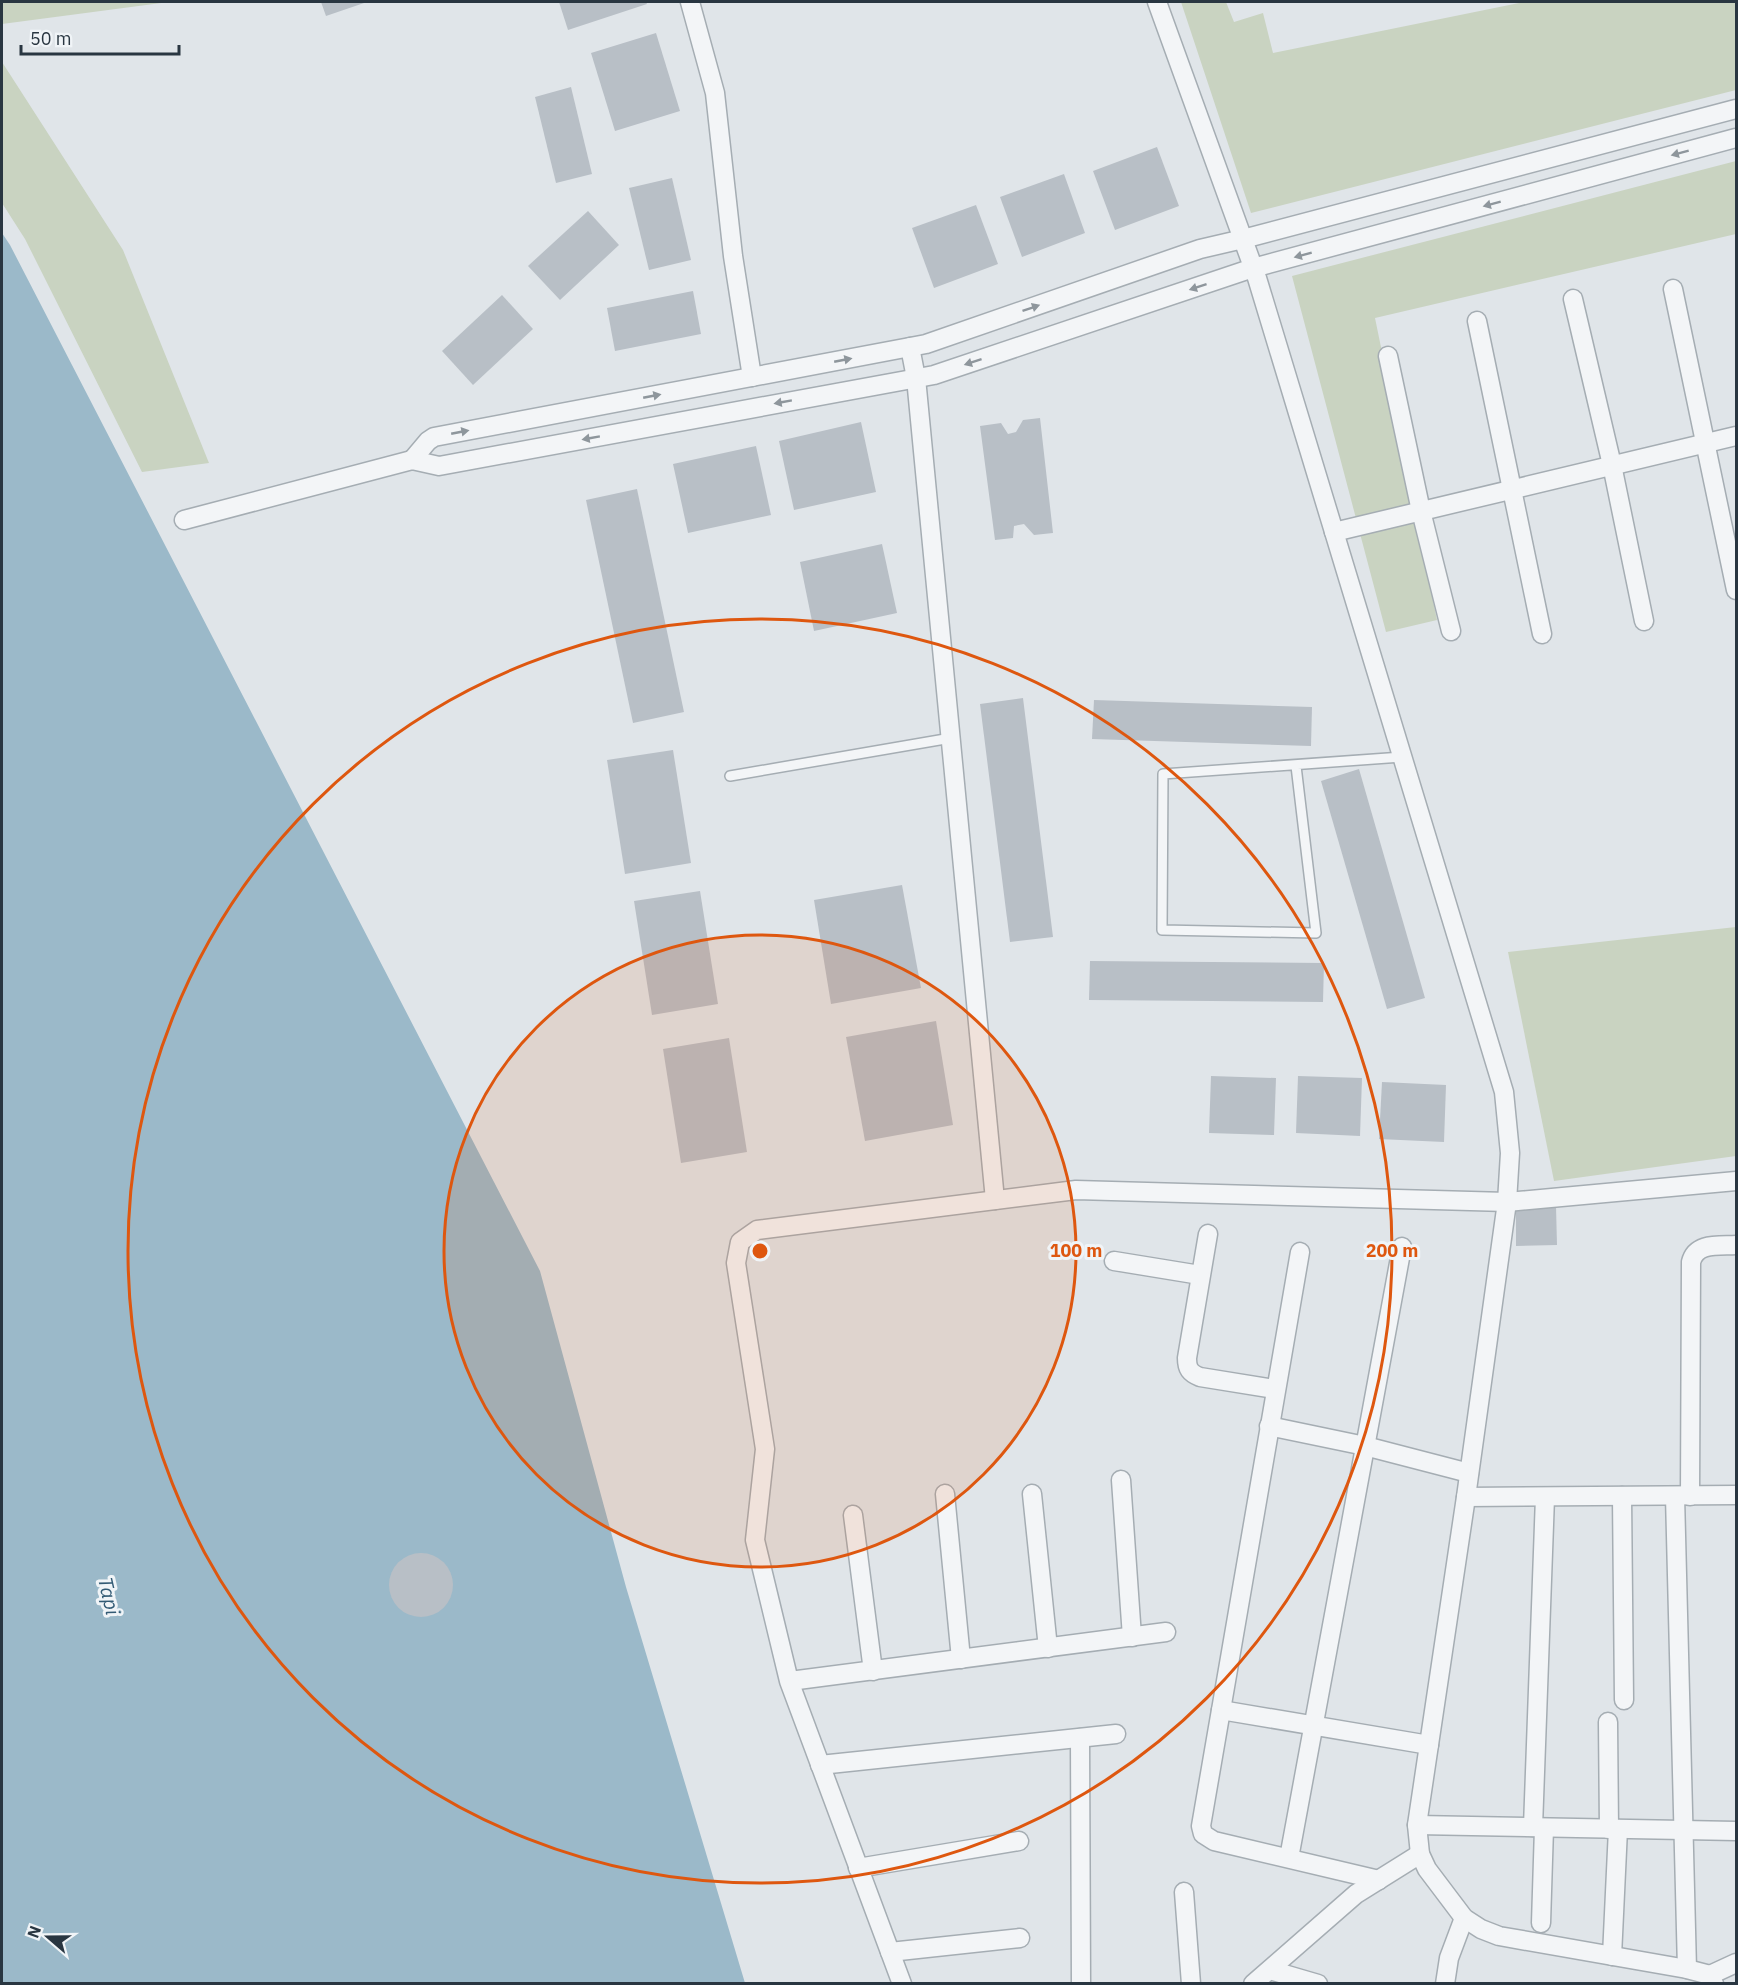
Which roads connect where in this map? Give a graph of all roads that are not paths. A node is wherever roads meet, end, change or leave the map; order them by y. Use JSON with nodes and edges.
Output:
{"nodes":[{"id":1,"x":690,"y":2,"type":"edge"},
{"id":2,"x":1157,"y":2,"type":"edge"},
{"id":3,"x":1737,"y":109,"type":"edge"},
{"id":4,"x":1737,"y":138,"type":"edge"},
{"id":5,"x":1243,"y":239,"type":"junction"},
{"id":6,"x":1253,"y":268,"type":"junction"},
{"id":7,"x":1673,"y":288,"type":"dead end"},
{"id":8,"x":1573,"y":299,"type":"dead end"},
{"id":9,"x":1477,"y":321,"type":"dead end"},
{"id":10,"x":910,"y":347,"type":"junction"},
{"id":11,"x":1388,"y":356,"type":"dead end"},
{"id":12,"x":752,"y":377,"type":"junction"},
{"id":13,"x":916,"y":378,"type":"junction"},
{"id":14,"x":1737,"y":436,"type":"edge"},
{"id":15,"x":1704,"y":443,"type":"junction"},
{"id":16,"x":412,"y":460,"type":"junction"},
{"id":17,"x":1612,"y":465,"type":"junction"},
{"id":18,"x":1513,"y":491,"type":"junction"},
{"id":19,"x":1421,"y":511,"type":"junction"},
{"id":20,"x":184,"y":520,"type":"dead end"},
{"id":21,"x":1334,"y":532,"type":"junction"},
{"id":22,"x":1737,"y":590,"type":"edge"},
{"id":23,"x":1644,"y":621,"type":"dead end"},
{"id":24,"x":1451,"y":631,"type":"dead end"},
{"id":25,"x":1542,"y":634,"type":"dead end"},
{"id":26,"x":951,"y":738,"type":"junction"},
{"id":27,"x":1402,"y":757,"type":"junction"},
{"id":28,"x":1296,"y":765,"type":"dead end"},
{"id":29,"x":730,"y":776,"type":"dead end"},
{"id":30,"x":1737,"y":1180,"type":"edge"},
{"id":31,"x":995,"y":1200,"type":"junction"},
{"id":32,"x":1507,"y":1202,"type":"junction"},
{"id":33,"x":1208,"y":1234,"type":"dead end"},
{"id":34,"x":1737,"y":1245,"type":"edge"},
{"id":35,"x":1402,"y":1247,"type":"dead end"},
{"id":36,"x":1300,"y":1252,"type":"dead end"},
{"id":37,"x":1114,"y":1261,"type":"dead end"},
{"id":38,"x":1200,"y":1275,"type":"junction"},
{"id":39,"x":1275,"y":1389,"type":"junction"},
{"id":40,"x":1269,"y":1426,"type":"junction"},
{"id":41,"x":1365,"y":1446,"type":"junction"},
{"id":42,"x":1469,"y":1473,"type":"junction"},
{"id":43,"x":1121,"y":1480,"type":"dead end"},
{"id":44,"x":945,"y":1494,"type":"dead end"},
{"id":45,"x":1032,"y":1494,"type":"dead end"},
{"id":46,"x":1737,"y":1495,"type":"edge"},
{"id":47,"x":1622,"y":1496,"type":"junction"},
{"id":48,"x":1682,"y":1496,"type":"junction"},
{"id":49,"x":1466,"y":1497,"type":"junction"},
{"id":50,"x":1545,"y":1497,"type":"junction"},
{"id":51,"x":853,"y":1515,"type":"dead end"},
{"id":52,"x":1167,"y":1632,"type":"dead end"},
{"id":53,"x":1132,"y":1637,"type":"junction"},
{"id":54,"x":1048,"y":1648,"type":"junction"},
{"id":55,"x":961,"y":1659,"type":"junction"},
{"id":56,"x":873,"y":1671,"type":"junction"},
{"id":57,"x":790,"y":1681,"type":"junction"},
{"id":58,"x":1624,"y":1700,"type":"dead end"},
{"id":59,"x":1221,"y":1710,"type":"junction"},
{"id":60,"x":1608,"y":1722,"type":"dead end"},
{"id":61,"x":1314,"y":1726,"type":"junction"},
{"id":62,"x":1116,"y":1734,"type":"dead end"},
{"id":63,"x":1080,"y":1738,"type":"junction"},
{"id":64,"x":1429,"y":1745,"type":"junction"},
{"id":65,"x":820,"y":1765,"type":"junction"},
{"id":66,"x":1417,"y":1825,"type":"junction"},
{"id":67,"x":1538,"y":1827,"type":"junction"},
{"id":68,"x":1614,"y":1829,"type":"junction"},
{"id":69,"x":1682,"y":1830,"type":"junction"},
{"id":70,"x":1737,"y":1831,"type":"edge"},
{"id":71,"x":1019,"y":1841,"type":"dead end"},
{"id":72,"x":1420,"y":1854,"type":"junction"},
{"id":73,"x":1289,"y":1858,"type":"junction"},
{"id":74,"x":858,"y":1868,"type":"junction"},
{"id":75,"x":1379,"y":1880,"type":"junction"},
{"id":76,"x":1184,"y":1892,"type":"dead end"},
{"id":77,"x":1464,"y":1918,"type":"junction"},
{"id":78,"x":1541,"y":1923,"type":"dead end"},
{"id":79,"x":1020,"y":1938,"type":"dead end"},
{"id":80,"x":890,"y":1952,"type":"junction"},
{"id":81,"x":1612,"y":1956,"type":"junction"},
{"id":82,"x":1737,"y":1963,"type":"edge"},
{"id":83,"x":1687,"y":1969,"type":"junction"},
{"id":84,"x":1269,"y":1970,"type":"junction"},
{"id":85,"x":1712,"y":1979,"type":"edge"},
{"id":86,"x":902,"y":1983,"type":"edge"},
{"id":87,"x":1081,"y":1983,"type":"edge"},
{"id":88,"x":1191,"y":1983,"type":"edge"},
{"id":89,"x":1253,"y":1983,"type":"edge"},
{"id":90,"x":1318,"y":1983,"type":"edge"},
{"id":91,"x":1445,"y":1983,"type":"edge"}],
"edges":[{"from":1,"to":12,"type":"street"},
{"from":2,"to":5,"type":"street"},
{"from":3,"to":5,"type":"street"},
{"from":4,"to":6,"type":"street","one_way":true},
{"from":5,"to":6,"type":"street"},
{"from":10,"to":5,"type":"street","one_way":true},
{"from":6,"to":13,"type":"street","one_way":true},
{"from":6,"to":21,"type":"street"},
{"from":7,"to":15,"type":"street"},
{"from":8,"to":17,"type":"street"},
{"from":9,"to":18,"type":"street"},
{"from":12,"to":10,"type":"street","one_way":true},
{"from":10,"to":13,"type":"street"},
{"from":11,"to":19,"type":"street"},
{"from":16,"to":12,"type":"street","one_way":true},
{"from":13,"to":16,"type":"street","one_way":true},
{"from":13,"to":26,"type":"street"},
{"from":14,"to":15,"type":"street"},
{"from":15,"to":17,"type":"street"},
{"from":15,"to":22,"type":"street"},
{"from":16,"to":20,"type":"street"},
{"from":17,"to":18,"type":"street"},
{"from":17,"to":23,"type":"street"},
{"from":18,"to":19,"type":"street"},
{"from":18,"to":25,"type":"street"},
{"from":19,"to":21,"type":"street"},
{"from":19,"to":24,"type":"street"},
{"from":21,"to":27,"type":"street"},
{"from":26,"to":29,"type":"lane"},
{"from":26,"to":31,"type":"street"},
{"from":27,"to":28,"type":"lane"},
{"from":27,"to":32,"type":"street"},
{"from":30,"to":32,"type":"street"},
{"from":31,"to":32,"type":"street"},
{"from":31,"to":57,"type":"street"},
{"from":32,"to":42,"type":"street"},
{"from":33,"to":38,"type":"street"},
{"from":34,"to":48,"type":"street"},
{"from":35,"to":41,"type":"street"},
{"from":36,"to":39,"type":"street"},
{"from":37,"to":38,"type":"street"},
{"from":38,"to":39,"type":"street"},
{"from":39,"to":40,"type":"street"},
{"from":40,"to":41,"type":"street"},
{"from":40,"to":59,"type":"street"},
{"from":41,"to":42,"type":"street"},
{"from":41,"to":61,"type":"street"},
{"from":42,"to":49,"type":"street"},
{"from":43,"to":53,"type":"street"},
{"from":44,"to":55,"type":"street"},
{"from":45,"to":54,"type":"street"},
{"from":46,"to":48,"type":"street"},
{"from":47,"to":48,"type":"street"},
{"from":47,"to":50,"type":"street"},
{"from":47,"to":58,"type":"street"},
{"from":48,"to":69,"type":"street"},
{"from":49,"to":50,"type":"street"},
{"from":49,"to":64,"type":"street"},
{"from":50,"to":67,"type":"street"},
{"from":51,"to":56,"type":"street"},
{"from":52,"to":53,"type":"street"},
{"from":53,"to":54,"type":"street"},
{"from":54,"to":55,"type":"street"},
{"from":55,"to":56,"type":"street"},
{"from":56,"to":57,"type":"street"},
{"from":57,"to":65,"type":"street"},
{"from":59,"to":61,"type":"street"},
{"from":59,"to":73,"type":"street"},
{"from":60,"to":68,"type":"street"},
{"from":61,"to":64,"type":"street"},
{"from":61,"to":73,"type":"street"},
{"from":62,"to":63,"type":"street"},
{"from":63,"to":65,"type":"street"},
{"from":63,"to":87,"type":"street"},
{"from":64,"to":66,"type":"street"},
{"from":65,"to":74,"type":"street"},
{"from":66,"to":67,"type":"street"},
{"from":66,"to":72,"type":"street"},
{"from":67,"to":68,"type":"street"},
{"from":67,"to":78,"type":"street"},
{"from":68,"to":69,"type":"street"},
{"from":68,"to":81,"type":"street"},
{"from":69,"to":70,"type":"street"},
{"from":69,"to":83,"type":"street"},
{"from":71,"to":74,"type":"street"},
{"from":72,"to":75,"type":"street"},
{"from":72,"to":77,"type":"street"},
{"from":73,"to":75,"type":"street"},
{"from":74,"to":80,"type":"street"},
{"from":75,"to":84,"type":"street"},
{"from":76,"to":88,"type":"street"},
{"from":77,"to":81,"type":"street"},
{"from":77,"to":91,"type":"street"},
{"from":79,"to":80,"type":"street"},
{"from":80,"to":86,"type":"street"},
{"from":81,"to":83,"type":"street"},
{"from":82,"to":85,"type":"street"},
{"from":83,"to":85,"type":"street"},
{"from":84,"to":89,"type":"street"},
{"from":84,"to":90,"type":"street"}]}
